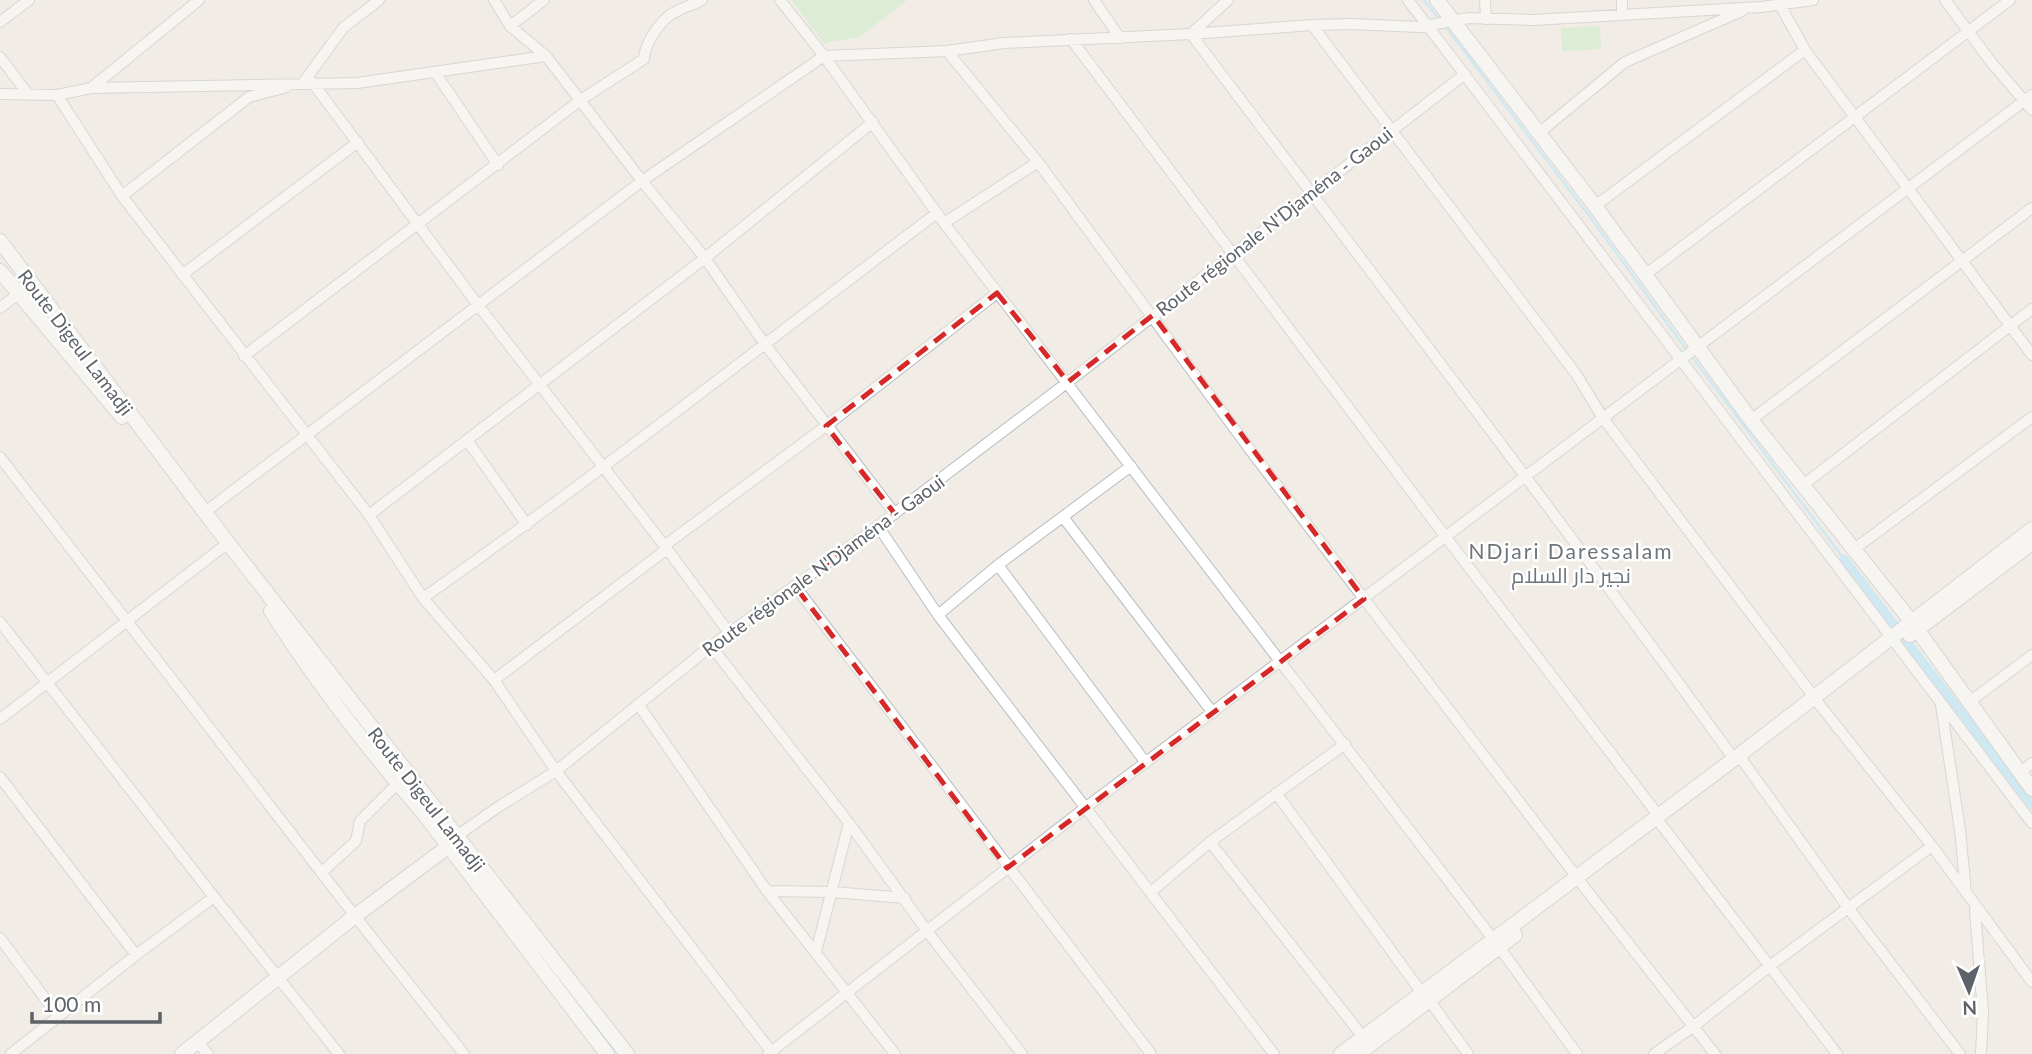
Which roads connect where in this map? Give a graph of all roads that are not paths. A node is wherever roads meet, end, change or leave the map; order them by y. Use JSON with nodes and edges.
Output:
{"nodes":[{"id":1,"x":29,"y":0,"type":"edge"},
{"id":2,"x":199,"y":0,"type":"edge"},
{"id":3,"x":379,"y":0,"type":"edge"},
{"id":4,"x":494,"y":0,"type":"edge"},
{"id":5,"x":544,"y":0,"type":"edge"},
{"id":6,"x":702,"y":0,"type":"edge"},
{"id":7,"x":780,"y":0,"type":"edge"},
{"id":8,"x":1094,"y":0,"type":"edge"},
{"id":9,"x":1228,"y":0,"type":"edge"},
{"id":10,"x":1408,"y":0,"type":"edge"},
{"id":11,"x":1437,"y":0,"type":"edge"},
{"id":12,"x":1485,"y":0,"type":"edge"},
{"id":13,"x":1622,"y":0,"type":"edge"},
{"id":14,"x":1811,"y":0,"type":"edge"},
{"id":15,"x":1945,"y":0,"type":"edge"},
{"id":16,"x":2010,"y":0,"type":"edge"},
{"id":17,"x":1780,"y":5,"type":"junction"},
{"id":18,"x":1751,"y":7,"type":"junction"},
{"id":19,"x":1622,"y":15,"type":"junction"},
{"id":20,"x":1486,"y":19,"type":"junction"},
{"id":21,"x":1450,"y":21,"type":"junction"},
{"id":22,"x":0,"y":22,"type":"edge"},
{"id":23,"x":1312,"y":25,"type":"junction"},
{"id":24,"x":510,"y":26,"type":"junction"},
{"id":25,"x":1431,"y":26,"type":"junction"},
{"id":26,"x":1968,"y":30,"type":"junction"},
{"id":27,"x":1191,"y":34,"type":"junction"},
{"id":28,"x":1120,"y":38,"type":"junction"},
{"id":29,"x":1072,"y":39,"type":"junction"},
{"id":30,"x":1805,"y":50,"type":"junction"},
{"id":31,"x":947,"y":51,"type":"junction"},
{"id":32,"x":546,"y":56,"type":"junction"},
{"id":33,"x":824,"y":56,"type":"junction"},
{"id":34,"x":0,"y":57,"type":"edge"},
{"id":35,"x":435,"y":72,"type":"junction"},
{"id":36,"x":1465,"y":74,"type":"junction"},
{"id":37,"x":309,"y":82,"type":"junction"},
{"id":38,"x":91,"y":88,"type":"junction"},
{"id":39,"x":0,"y":94,"type":"edge"},
{"id":40,"x":27,"y":94,"type":"junction"},
{"id":41,"x":57,"y":95,"type":"junction"},
{"id":42,"x":582,"y":99,"type":"junction"},
{"id":43,"x":2030,"y":102,"type":"edge"},
{"id":44,"x":1855,"y":118,"type":"junction"},
{"id":45,"x":873,"y":122,"type":"junction"},
{"id":46,"x":1390,"y":131,"type":"junction"},
{"id":47,"x":1539,"y":133,"type":"junction"},
{"id":48,"x":358,"y":142,"type":"junction"},
{"id":49,"x":1038,"y":162,"type":"junction"},
{"id":50,"x":498,"y":165,"type":"junction"},
{"id":51,"x":642,"y":181,"type":"junction"},
{"id":52,"x":1907,"y":189,"type":"junction"},
{"id":53,"x":1310,"y":192,"type":"junction"},
{"id":54,"x":122,"y":196,"type":"junction"},
{"id":55,"x":1595,"y":206,"type":"junction"},
{"id":56,"x":2032,"y":208,"type":"edge"},
{"id":57,"x":937,"y":213,"type":"junction"},
{"id":58,"x":944,"y":223,"type":"junction"},
{"id":59,"x":417,"y":225,"type":"junction"},
{"id":60,"x":0,"y":241,"type":"edge"},
{"id":61,"x":1233,"y":253,"type":"junction"},
{"id":62,"x":705,"y":258,"type":"junction"},
{"id":63,"x":1962,"y":259,"type":"junction"},
{"id":64,"x":0,"y":271,"type":"edge"},
{"id":65,"x":1646,"y":274,"type":"junction"},
{"id":66,"x":182,"y":275,"type":"junction"},
{"id":67,"x":997,"y":293,"type":"junction"},
{"id":68,"x":18,"y":294,"type":"junction"},
{"id":69,"x":478,"y":305,"type":"junction"},
{"id":70,"x":0,"y":308,"type":"edge"},
{"id":71,"x":2032,"y":309,"type":"edge"},
{"id":72,"x":1153,"y":315,"type":"junction"},
{"id":73,"x":2009,"y":326,"type":"junction"},
{"id":74,"x":764,"y":343,"type":"junction"},
{"id":75,"x":1696,"y":347,"type":"junction"},
{"id":76,"x":2032,"y":355,"type":"edge"},
{"id":77,"x":244,"y":356,"type":"junction"},
{"id":78,"x":1681,"y":358,"type":"junction"},
{"id":79,"x":1068,"y":382,"type":"junction"},
{"id":80,"x":540,"y":384,"type":"junction"},
{"id":81,"x":2032,"y":417,"type":"edge"},
{"id":82,"x":1603,"y":418,"type":"junction"},
{"id":83,"x":1751,"y":420,"type":"junction"},
{"id":84,"x":826,"y":426,"type":"junction"},
{"id":85,"x":306,"y":434,"type":"junction"},
{"id":86,"x":467,"y":440,"type":"junction"},
{"id":87,"x":0,"y":457,"type":"edge"},
{"id":88,"x":1131,"y":466,"type":"junction"},
{"id":89,"x":603,"y":468,"type":"junction"},
{"id":90,"x":1524,"y":477,"type":"junction"},
{"id":91,"x":1803,"y":485,"type":"junction"},
{"id":92,"x":205,"y":512,"type":"junction"},
{"id":93,"x":895,"y":514,"type":"junction"},
{"id":94,"x":369,"y":515,"type":"junction"},
{"id":95,"x":1063,"y":517,"type":"junction"},
{"id":96,"x":527,"y":525,"type":"junction"},
{"id":97,"x":878,"y":526,"type":"junction"},
{"id":98,"x":2032,"y":529,"type":"edge"},
{"id":99,"x":1445,"y":536,"type":"junction"},
{"id":100,"x":228,"y":543,"type":"junction"},
{"id":101,"x":2032,"y":543,"type":"edge"},
{"id":102,"x":666,"y":548,"type":"junction"},
{"id":103,"x":1853,"y":550,"type":"junction"},
{"id":104,"x":998,"y":565,"type":"junction"},
{"id":105,"x":795,"y":586,"type":"junction"},
{"id":106,"x":423,"y":598,"type":"junction"},
{"id":107,"x":1364,"y":599,"type":"junction"},
{"id":108,"x":938,"y":615,"type":"junction"},
{"id":109,"x":0,"y":621,"type":"edge"},
{"id":110,"x":126,"y":621,"type":"junction"},
{"id":111,"x":730,"y":634,"type":"junction"},
{"id":112,"x":1904,"y":634,"type":"junction"},
{"id":113,"x":711,"y":646,"type":"junction"},
{"id":114,"x":2032,"y":655,"type":"edge"},
{"id":115,"x":1281,"y":661,"type":"junction"},
{"id":116,"x":494,"y":680,"type":"junction"},
{"id":117,"x":46,"y":682,"type":"junction"},
{"id":118,"x":1816,"y":700,"type":"junction"},
{"id":119,"x":1940,"y":702,"type":"junction"},
{"id":120,"x":1968,"y":703,"type":"junction"},
{"id":121,"x":638,"y":705,"type":"junction"},
{"id":122,"x":1213,"y":713,"type":"junction"},
{"id":123,"x":0,"y":719,"type":"edge"},
{"id":124,"x":1345,"y":744,"type":"junction"},
{"id":125,"x":1739,"y":760,"type":"junction"},
{"id":126,"x":1146,"y":763,"type":"junction"},
{"id":127,"x":2032,"y":763,"type":"edge"},
{"id":128,"x":556,"y":771,"type":"junction"},
{"id":129,"x":2020,"y":772,"type":"junction"},
{"id":130,"x":0,"y":777,"type":"edge"},
{"id":131,"x":398,"y":783,"type":"junction"},
{"id":132,"x":2032,"y":789,"type":"edge"},
{"id":133,"x":1276,"y":793,"type":"junction"},
{"id":134,"x":1085,"y":808,"type":"junction"},
{"id":135,"x":1659,"y":819,"type":"junction"},
{"id":136,"x":849,"y":823,"type":"junction"},
{"id":137,"x":2032,"y":823,"type":"edge"},
{"id":138,"x":453,"y":841,"type":"junction"},
{"id":139,"x":1210,"y":842,"type":"junction"},
{"id":140,"x":1932,"y":846,"type":"junction"},
{"id":141,"x":1007,"y":868,"type":"junction"},
{"id":142,"x":322,"y":872,"type":"junction"},
{"id":143,"x":1579,"y":880,"type":"junction"},
{"id":144,"x":768,"y":891,"type":"junction"},
{"id":145,"x":833,"y":892,"type":"junction"},
{"id":146,"x":1151,"y":892,"type":"junction"},
{"id":147,"x":1966,"y":896,"type":"junction"},
{"id":148,"x":214,"y":897,"type":"junction"},
{"id":149,"x":905,"y":898,"type":"junction"},
{"id":150,"x":1975,"y":906,"type":"junction"},
{"id":151,"x":1849,"y":909,"type":"junction"},
{"id":152,"x":355,"y":916,"type":"junction"},
{"id":153,"x":927,"y":931,"type":"junction"},
{"id":154,"x":0,"y":938,"type":"edge"},
{"id":155,"x":1496,"y":943,"type":"junction"},
{"id":156,"x":816,"y":952,"type":"junction"},
{"id":157,"x":136,"y":955,"type":"junction"},
{"id":158,"x":1771,"y":965,"type":"junction"},
{"id":159,"x":279,"y":978,"type":"junction"},
{"id":160,"x":2032,"y":982,"type":"edge"},
{"id":161,"x":847,"y":993,"type":"junction"},
{"id":162,"x":1426,"y":996,"type":"junction"},
{"id":163,"x":58,"y":1016,"type":"junction"},
{"id":164,"x":1694,"y":1026,"type":"junction"},
{"id":165,"x":198,"y":1042,"type":"junction"},
{"id":166,"x":1363,"y":1049,"type":"edge"},
{"id":167,"x":1954,"y":1052,"type":"edge"},
{"id":168,"x":771,"y":1053,"type":"edge"},
{"id":169,"x":11,"y":1054,"type":"edge"},
{"id":170,"x":182,"y":1054,"type":"edge"},
{"id":171,"x":208,"y":1054,"type":"edge"},
{"id":172,"x":339,"y":1054,"type":"edge"},
{"id":173,"x":464,"y":1054,"type":"edge"},
{"id":174,"x":607,"y":1054,"type":"edge"},
{"id":175,"x":627,"y":1054,"type":"edge"},
{"id":176,"x":895,"y":1054,"type":"edge"},
{"id":177,"x":1022,"y":1054,"type":"edge"},
{"id":178,"x":1150,"y":1054,"type":"edge"},
{"id":179,"x":1274,"y":1054,"type":"edge"},
{"id":180,"x":1341,"y":1054,"type":"edge"},
{"id":181,"x":1468,"y":1054,"type":"edge"},
{"id":182,"x":1577,"y":1054,"type":"edge"},
{"id":183,"x":1654,"y":1054,"type":"edge"},
{"id":184,"x":1715,"y":1054,"type":"edge"},
{"id":185,"x":1837,"y":1054,"type":"edge"},
{"id":186,"x":1981,"y":1054,"type":"edge"}],
"edges":[{"from":1,"to":22,"type":"street"},
{"from":2,"to":38,"type":"street"},
{"from":3,"to":37,"type":"street"},
{"from":4,"to":24,"type":"street"},
{"from":5,"to":24,"type":"street"},
{"from":6,"to":42,"type":"street"},
{"from":7,"to":33,"type":"street"},
{"from":8,"to":28,"type":"street"},
{"from":9,"to":27,"type":"street"},
{"from":10,"to":25,"type":"street"},
{"from":11,"to":21,"type":"street"},
{"from":12,"to":20,"type":"street"},
{"from":13,"to":19,"type":"street"},
{"from":14,"to":17,"type":"street"},
{"from":15,"to":26,"type":"street"},
{"from":16,"to":26,"type":"street"},
{"from":17,"to":18,"type":"street"},
{"from":17,"to":30,"type":"street"},
{"from":18,"to":19,"type":"street"},
{"from":18,"to":47,"type":"street"},
{"from":19,"to":20,"type":"street"},
{"from":20,"to":21,"type":"street"},
{"from":21,"to":25,"type":"street"},
{"from":21,"to":47,"type":"street"},
{"from":23,"to":25,"type":"street"},
{"from":23,"to":27,"type":"street"},
{"from":23,"to":46,"type":"street"},
{"from":24,"to":32,"type":"street"},
{"from":25,"to":36,"type":"street"},
{"from":26,"to":43,"type":"street"},
{"from":26,"to":44,"type":"street"},
{"from":27,"to":28,"type":"street"},
{"from":27,"to":53,"type":"street"},
{"from":28,"to":29,"type":"street"},
{"from":29,"to":31,"type":"street"},
{"from":29,"to":61,"type":"street"},
{"from":30,"to":44,"type":"street"},
{"from":30,"to":55,"type":"street"},
{"from":31,"to":33,"type":"street"},
{"from":31,"to":49,"type":"street"},
{"from":32,"to":35,"type":"street"},
{"from":32,"to":42,"type":"street"},
{"from":33,"to":45,"type":"street"},
{"from":33,"to":51,"type":"street"},
{"from":34,"to":40,"type":"street"},
{"from":35,"to":37,"type":"street"},
{"from":35,"to":50,"type":"street"},
{"from":36,"to":46,"type":"street","name":"Route régionale N'Djaména - Gaoui"},
{"from":36,"to":78,"type":"street"},
{"from":37,"to":38,"type":"street"},
{"from":37,"to":48,"type":"street"},
{"from":37,"to":54,"type":"street"},
{"from":38,"to":41,"type":"street"},
{"from":39,"to":40,"type":"street"},
{"from":40,"to":41,"type":"street"},
{"from":41,"to":54,"type":"street"},
{"from":42,"to":50,"type":"street"},
{"from":42,"to":51,"type":"street"},
{"from":43,"to":52,"type":"street"},
{"from":44,"to":52,"type":"street"},
{"from":44,"to":65,"type":"street"},
{"from":45,"to":57,"type":"street"},
{"from":45,"to":62,"type":"street"},
{"from":46,"to":53,"type":"street","name":"Route régionale N'Djaména - Gaoui"},
{"from":46,"to":82,"type":"street"},
{"from":47,"to":55,"type":"street"},
{"from":48,"to":59,"type":"street"},
{"from":48,"to":66,"type":"street"},
{"from":49,"to":58,"type":"street"},
{"from":49,"to":72,"type":"street"},
{"from":50,"to":59,"type":"street"},
{"from":51,"to":62,"type":"street"},
{"from":51,"to":69,"type":"street"},
{"from":52,"to":63,"type":"street"},
{"from":52,"to":75,"type":"street"},
{"from":53,"to":61,"type":"street","name":"Route régionale N'Djaména - Gaoui"},
{"from":53,"to":90,"type":"street"},
{"from":54,"to":66,"type":"street"},
{"from":55,"to":65,"type":"street"},
{"from":56,"to":63,"type":"street"},
{"from":57,"to":58,"type":"street"},
{"from":57,"to":74,"type":"street"},
{"from":58,"to":67,"type":"street"},
{"from":59,"to":69,"type":"street"},
{"from":59,"to":77,"type":"street"},
{"from":60,"to":92,"type":"street","name":"Route Digeul Lamadji"},
{"from":61,"to":72,"type":"street","name":"Route régionale N'Djaména - Gaoui"},
{"from":61,"to":99,"type":"street"},
{"from":62,"to":74,"type":"street"},
{"from":62,"to":80,"type":"street"},
{"from":63,"to":73,"type":"street"},
{"from":63,"to":83,"type":"street"},
{"from":64,"to":68,"type":"street","name":"Route Digeul Lamadji"},
{"from":65,"to":75,"type":"street"},
{"from":66,"to":77,"type":"street"},
{"from":67,"to":79,"type":"street"},
{"from":67,"to":84,"type":"street"},
{"from":68,"to":70,"type":"street"},
{"from":68,"to":100,"type":"street","name":"Route Digeul Lamadji"},
{"from":69,"to":80,"type":"street"},
{"from":69,"to":85,"type":"street"},
{"from":71,"to":73,"type":"street"},
{"from":72,"to":79,"type":"street","name":"Route régionale N'Djaména - Gaoui"},
{"from":72,"to":107,"type":"street"},
{"from":73,"to":76,"type":"street"},
{"from":73,"to":91,"type":"street"},
{"from":74,"to":84,"type":"street"},
{"from":74,"to":89,"type":"street"},
{"from":75,"to":78,"type":"street"},
{"from":75,"to":83,"type":"street"},
{"from":77,"to":85,"type":"street"},
{"from":78,"to":82,"type":"street"},
{"from":78,"to":112,"type":"street"},
{"from":79,"to":88,"type":"street"},
{"from":79,"to":93,"type":"street","name":"Route régionale N'Djaména - Gaoui"},
{"from":80,"to":86,"type":"street"},
{"from":80,"to":89,"type":"street"},
{"from":81,"to":103,"type":"street"},
{"from":82,"to":90,"type":"street"},
{"from":82,"to":118,"type":"street"},
{"from":83,"to":91,"type":"street"},
{"from":84,"to":93,"type":"street"},
{"from":84,"to":102,"type":"street"},
{"from":85,"to":92,"type":"street"},
{"from":85,"to":94,"type":"street"},
{"from":86,"to":94,"type":"street"},
{"from":86,"to":96,"type":"street"},
{"from":87,"to":110,"type":"street"},
{"from":88,"to":95,"type":"street"},
{"from":88,"to":115,"type":"street"},
{"from":89,"to":96,"type":"street"},
{"from":89,"to":102,"type":"street"},
{"from":90,"to":99,"type":"street"},
{"from":90,"to":125,"type":"street"},
{"from":91,"to":103,"type":"street"},
{"from":92,"to":100,"type":"street","name":"Route Digeul Lamadji"},
{"from":93,"to":97,"type":"street","name":"Route régionale N'Djaména - Gaoui"},
{"from":94,"to":106,"type":"street"},
{"from":95,"to":104,"type":"street"},
{"from":95,"to":122,"type":"street"},
{"from":96,"to":106,"type":"street"},
{"from":97,"to":105,"type":"street","name":"Route régionale N'Djaména - Gaoui"},
{"from":97,"to":108,"type":"street"},
{"from":98,"to":112,"type":"street"},
{"from":99,"to":107,"type":"street"},
{"from":99,"to":135,"type":"street"},
{"from":100,"to":110,"type":"street"},
{"from":100,"to":131,"type":"street","name":"Route Digeul Lamadji"},
{"from":100,"to":138,"type":"street","name":"Route Digeul Lamadji"},
{"from":101,"to":112,"type":"street"},
{"from":102,"to":111,"type":"street"},
{"from":102,"to":116,"type":"street"},
{"from":103,"to":112,"type":"street"},
{"from":104,"to":108,"type":"street"},
{"from":104,"to":126,"type":"street"},
{"from":105,"to":111,"type":"street","name":"Route régionale N'Djaména - Gaoui"},
{"from":105,"to":141,"type":"street"},
{"from":106,"to":116,"type":"street"},
{"from":107,"to":115,"type":"street"},
{"from":107,"to":143,"type":"street"},
{"from":108,"to":134,"type":"street"},
{"from":109,"to":117,"type":"street"},
{"from":110,"to":117,"type":"street"},
{"from":110,"to":142,"type":"street"},
{"from":111,"to":113,"type":"street","name":"Route régionale N'Djaména - Gaoui"},
{"from":112,"to":118,"type":"street"},
{"from":112,"to":119,"type":"street"},
{"from":112,"to":120,"type":"street"},
{"from":113,"to":121,"type":"street","name":"Route régionale N'Djaména - Gaoui"},
{"from":113,"to":136,"type":"street"},
{"from":114,"to":120,"type":"street"},
{"from":115,"to":122,"type":"street"},
{"from":115,"to":124,"type":"street"},
{"from":116,"to":128,"type":"street"},
{"from":117,"to":123,"type":"street"},
{"from":117,"to":148,"type":"street"},
{"from":118,"to":125,"type":"street"},
{"from":118,"to":140,"type":"street"},
{"from":119,"to":137,"type":"street"},
{"from":119,"to":147,"type":"street"},
{"from":120,"to":129,"type":"street"},
{"from":121,"to":128,"type":"street","name":"Route régionale N'Djaména - Gaoui"},
{"from":121,"to":144,"type":"street"},
{"from":122,"to":126,"type":"street"},
{"from":124,"to":133,"type":"street"},
{"from":124,"to":155,"type":"street"},
{"from":125,"to":135,"type":"street"},
{"from":125,"to":151,"type":"street"},
{"from":126,"to":134,"type":"street"},
{"from":127,"to":129,"type":"street"},
{"from":128,"to":138,"type":"street","name":"Route régionale N'Djaména - Gaoui"},
{"from":128,"to":168,"type":"street"},
{"from":129,"to":132,"type":"street"},
{"from":130,"to":157,"type":"street"},
{"from":131,"to":138,"type":"street","name":"Route Digeul Lamadji"},
{"from":131,"to":142,"type":"street"},
{"from":133,"to":139,"type":"street"},
{"from":133,"to":162,"type":"street"},
{"from":134,"to":141,"type":"street"},
{"from":134,"to":146,"type":"street"},
{"from":135,"to":143,"type":"street"},
{"from":135,"to":158,"type":"street"},
{"from":136,"to":145,"type":"street"},
{"from":136,"to":149,"type":"street"},
{"from":138,"to":152,"type":"street","name":"Route régionale N'Djaména - Gaoui"},
{"from":138,"to":174,"type":"street","name":"Route Digeul Lamadji"},
{"from":138,"to":175,"type":"street","name":"Route Digeul Lamadji"},
{"from":139,"to":146,"type":"street"},
{"from":139,"to":166,"type":"street"},
{"from":140,"to":147,"type":"street"},
{"from":140,"to":151,"type":"street"},
{"from":141,"to":153,"type":"street"},
{"from":141,"to":178,"type":"street"},
{"from":142,"to":152,"type":"street"},
{"from":143,"to":155,"type":"street"},
{"from":143,"to":164,"type":"street"},
{"from":144,"to":145,"type":"street"},
{"from":144,"to":156,"type":"street"},
{"from":145,"to":149,"type":"street"},
{"from":145,"to":156,"type":"street"},
{"from":146,"to":179,"type":"street"},
{"from":147,"to":150,"type":"street"},
{"from":148,"to":157,"type":"street"},
{"from":148,"to":159,"type":"street"},
{"from":149,"to":153,"type":"street"},
{"from":150,"to":160,"type":"street"},
{"from":150,"to":186,"type":"street"},
{"from":151,"to":158,"type":"street"},
{"from":151,"to":167,"type":"street"},
{"from":152,"to":159,"type":"street","name":"Route régionale N'Djaména - Gaoui"},
{"from":152,"to":173,"type":"street"},
{"from":153,"to":161,"type":"street"},
{"from":153,"to":177,"type":"street"},
{"from":154,"to":163,"type":"street"},
{"from":155,"to":162,"type":"street"},
{"from":155,"to":182,"type":"street"},
{"from":156,"to":161,"type":"street"},
{"from":157,"to":163,"type":"street"},
{"from":158,"to":164,"type":"street"},
{"from":158,"to":185,"type":"street"},
{"from":159,"to":165,"type":"street","name":"Route régionale N'Djaména - Gaoui"},
{"from":159,"to":172,"type":"street"},
{"from":161,"to":168,"type":"street"},
{"from":161,"to":176,"type":"street"},
{"from":162,"to":166,"type":"street"},
{"from":162,"to":181,"type":"street"},
{"from":163,"to":169,"type":"street"},
{"from":164,"to":183,"type":"street"},
{"from":164,"to":184,"type":"street"},
{"from":165,"to":170,"type":"street","name":"Route régionale N'Djaména - Gaoui"},
{"from":165,"to":171,"type":"street"},
{"from":166,"to":180,"type":"street"}]}
